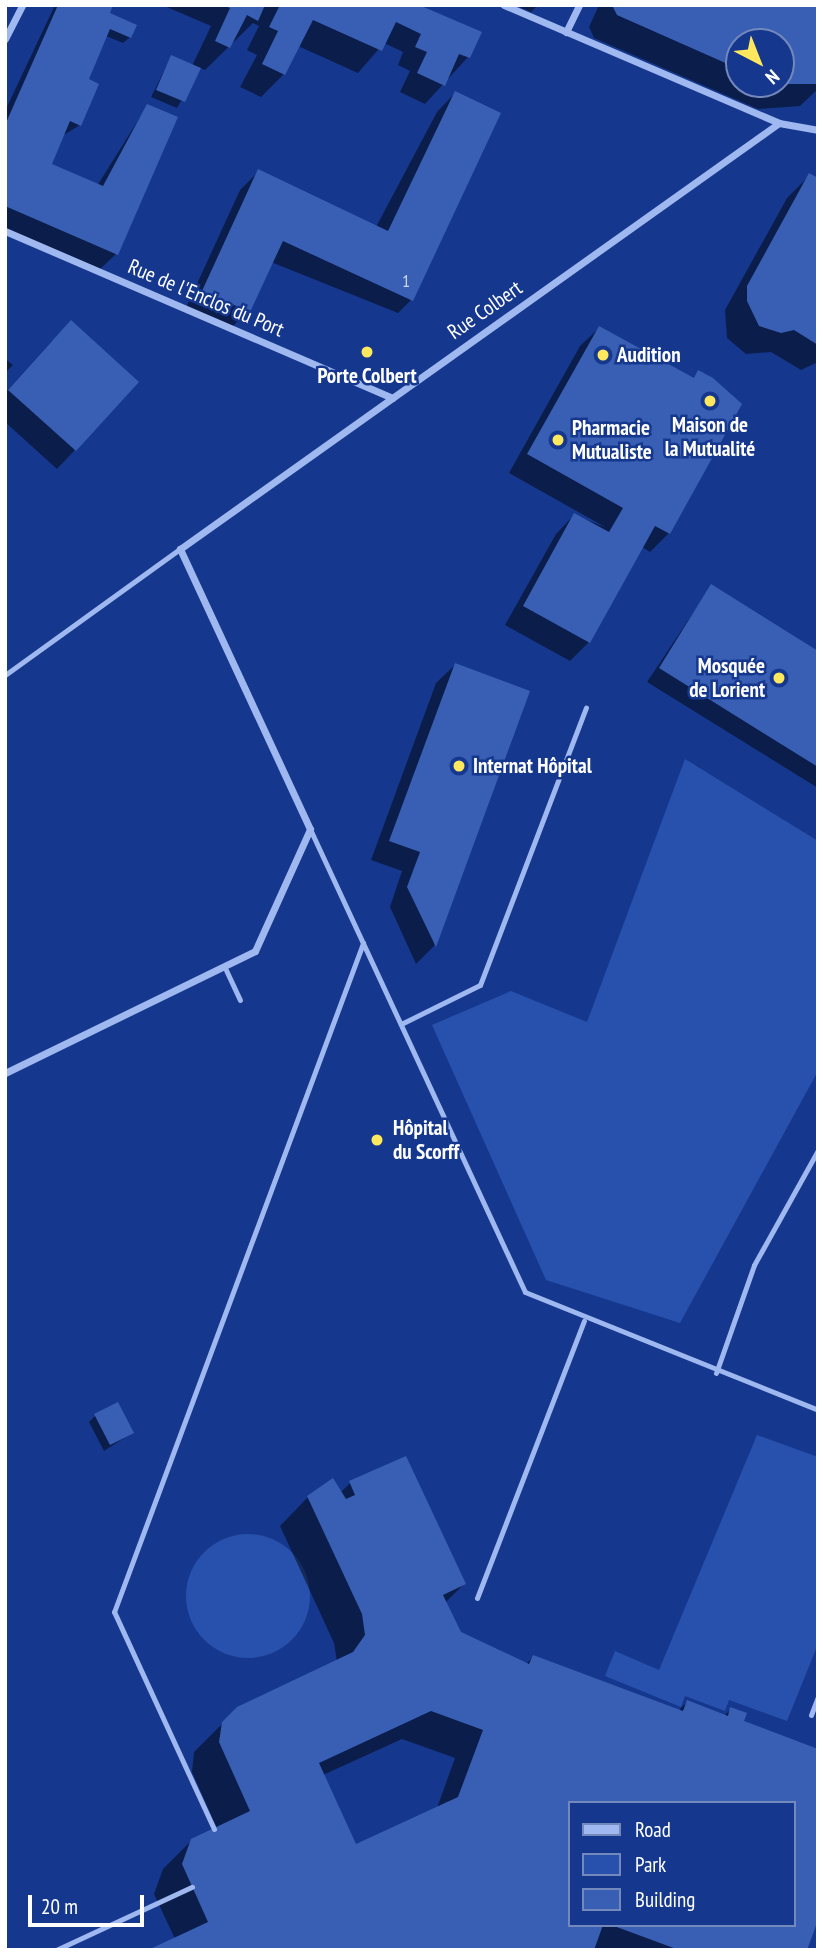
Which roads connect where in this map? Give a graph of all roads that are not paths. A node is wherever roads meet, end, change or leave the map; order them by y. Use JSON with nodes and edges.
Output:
{"nodes":[{"id":1,"x":22,"y":5,"type":"edge"},
{"id":2,"x":503,"y":5,"type":"edge"},
{"id":3,"x":579,"y":5,"type":"edge"},
{"id":4,"x":566,"y":32,"type":"junction"},
{"id":5,"x":5,"y":39,"type":"edge"},
{"id":6,"x":779,"y":123,"type":"junction"},
{"id":7,"x":818,"y":130,"type":"edge"},
{"id":8,"x":5,"y":231,"type":"edge"},
{"id":9,"x":393,"y":398,"type":"junction"},
{"id":10,"x":180,"y":550,"type":"junction"},
{"id":11,"x":5,"y":675,"type":"edge"},
{"id":12,"x":586,"y":708,"type":"dead end"},
{"id":13,"x":310,"y":829,"type":"junction"},
{"id":14,"x":363,"y":943,"type":"junction"},
{"id":15,"x":226,"y":970,"type":"junction"},
{"id":16,"x":240,"y":1000,"type":"dead end"},
{"id":17,"x":401,"y":1024,"type":"junction"},
{"id":18,"x":5,"y":1073,"type":"edge"},
{"id":19,"x":818,"y":1150,"type":"edge"},
{"id":20,"x":584,"y":1321,"type":"junction"},
{"id":21,"x":716,"y":1373,"type":"junction"},
{"id":22,"x":818,"y":1410,"type":"edge"},
{"id":23,"x":477,"y":1598,"type":"dead end"},
{"id":24,"x":818,"y":1698,"type":"edge"},
{"id":25,"x":811,"y":1715,"type":"dead end"},
{"id":26,"x":214,"y":1829,"type":"dead end"},
{"id":27,"x":192,"y":1887,"type":"dead end"},
{"id":28,"x":55,"y":1950,"type":"edge"}],
"edges":[{"from":1,"to":5,"type":"street"},
{"from":2,"to":4,"type":"street"},
{"from":3,"to":4,"type":"street"},
{"from":4,"to":6,"type":"street"},
{"from":6,"to":7,"type":"street"},
{"from":6,"to":9,"type":"street","name":"Rue Colbert"},
{"from":8,"to":9,"type":"street","name":"Rue de l'Enclos du Port"},
{"from":9,"to":10,"type":"street","name":"Rue Colbert"},
{"from":10,"to":11,"type":"lane"},
{"from":10,"to":13,"type":"street"},
{"from":12,"to":17,"type":"lane"},
{"from":13,"to":14,"type":"lane"},
{"from":13,"to":15,"type":"street"},
{"from":14,"to":17,"type":"lane"},
{"from":14,"to":26,"type":"lane"},
{"from":15,"to":16,"type":"lane"},
{"from":15,"to":18,"type":"street"},
{"from":17,"to":20,"type":"lane"},
{"from":19,"to":21,"type":"lane"},
{"from":20,"to":21,"type":"lane"},
{"from":20,"to":23,"type":"lane"},
{"from":21,"to":22,"type":"lane"},
{"from":24,"to":25,"type":"lane"},
{"from":27,"to":28,"type":"lane"}]}
